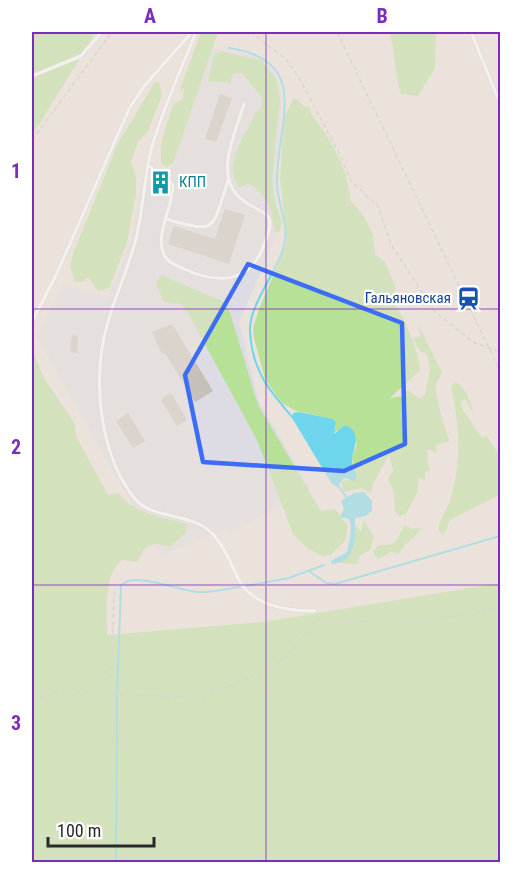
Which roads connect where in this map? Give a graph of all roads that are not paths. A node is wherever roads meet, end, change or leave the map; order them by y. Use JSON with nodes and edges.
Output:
{"nodes":[{"id":1,"x":102,"y":32,"type":"edge"},
{"id":2,"x":194,"y":32,"type":"edge"},
{"id":3,"x":471,"y":32,"type":"edge"},
{"id":4,"x":32,"y":76,"type":"edge"},
{"id":5,"x":501,"y":103,"type":"edge"},
{"id":6,"x":244,"y":104,"type":"dead end"},
{"id":7,"x":149,"y":166,"type":"junction"},
{"id":8,"x":229,"y":179,"type":"junction"},
{"id":9,"x":166,"y":219,"type":"junction"},
{"id":10,"x":32,"y":322,"type":"edge"},
{"id":11,"x":315,"y":611,"type":"dead end"}],
"edges":[{"from":1,"to":4,"type":"lane"},
{"from":2,"to":7,"type":"lane"},
{"from":2,"to":10,"type":"lane"},
{"from":3,"to":5,"type":"lane"},
{"from":6,"to":8,"type":"lane"},
{"from":7,"to":9,"type":"lane"},
{"from":7,"to":11,"type":"lane"},
{"from":8,"to":9,"type":"lane"},
{"from":8,"to":9,"type":"lane"}]}
